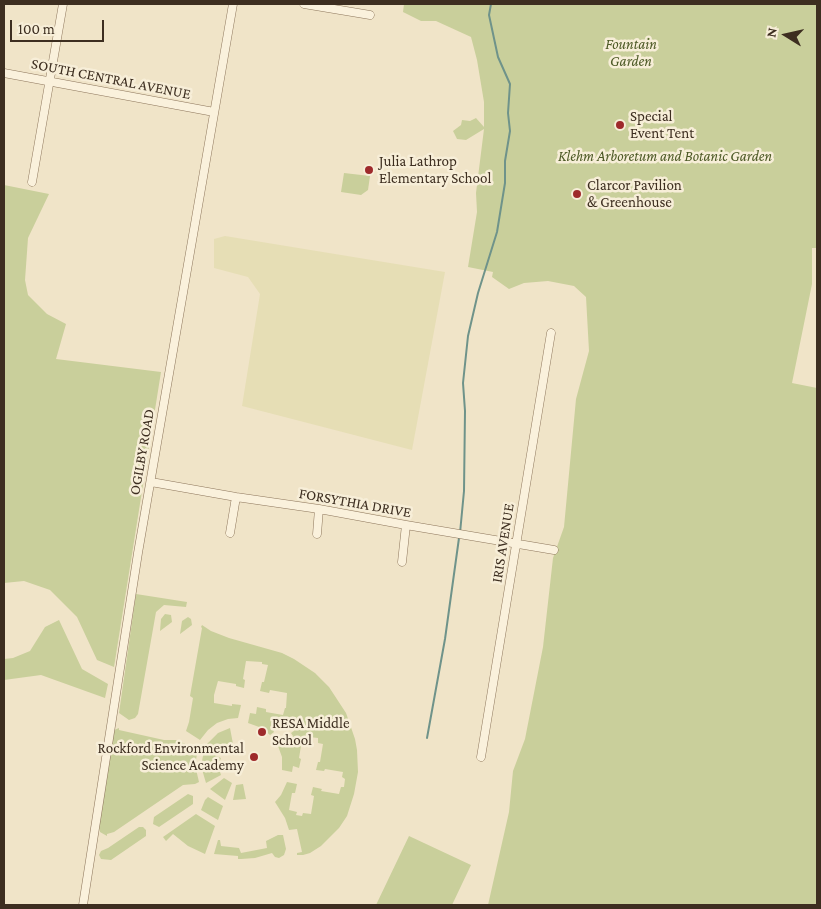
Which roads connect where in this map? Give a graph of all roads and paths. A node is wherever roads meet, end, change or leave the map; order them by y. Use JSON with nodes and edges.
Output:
{"nodes":[{"id":1,"x":63,"y":4,"type":"edge"},
{"id":2,"x":233,"y":4,"type":"edge"},
{"id":3,"x":304,"y":4,"type":"edge"},
{"id":4,"x":370,"y":15,"type":"dead end"},
{"id":5,"x":4,"y":73,"type":"edge"},
{"id":6,"x":50,"y":81,"type":"junction"},
{"id":7,"x":214,"y":112,"type":"junction"},
{"id":8,"x":32,"y":182,"type":"dead end"},
{"id":9,"x":551,"y":333,"type":"dead end"},
{"id":10,"x":151,"y":482,"type":"junction"},
{"id":11,"x":236,"y":498,"type":"junction"},
{"id":12,"x":319,"y":509,"type":"junction"},
{"id":13,"x":406,"y":526,"type":"junction"},
{"id":14,"x":230,"y":533,"type":"dead end"},
{"id":15,"x":317,"y":534,"type":"dead end"},
{"id":16,"x":517,"y":543,"type":"junction"},
{"id":17,"x":554,"y":550,"type":"dead end"},
{"id":18,"x":402,"y":562,"type":"dead end"},
{"id":19,"x":482,"y":757,"type":"dead end"},
{"id":20,"x":83,"y":905,"type":"edge"}],
"edges":[{"from":1,"to":6,"type":"street"},
{"from":2,"to":7,"type":"street","name":"OGILBY ROAD"},
{"from":3,"to":4,"type":"street"},
{"from":5,"to":6,"type":"street","name":"SOUTH CENTRAL AVENUE"},
{"from":6,"to":7,"type":"street","name":"SOUTH CENTRAL AVENUE"},
{"from":6,"to":8,"type":"street"},
{"from":7,"to":10,"type":"street","name":"OGILBY ROAD"},
{"from":9,"to":16,"type":"street","name":"IRIS AVENUE"},
{"from":10,"to":11,"type":"street","name":"FORSYTHIA DRIVE"},
{"from":10,"to":20,"type":"street","name":"OGILBY ROAD"},
{"from":11,"to":12,"type":"street","name":"FORSYTHIA DRIVE"},
{"from":11,"to":14,"type":"street"},
{"from":12,"to":13,"type":"street","name":"FORSYTHIA DRIVE"},
{"from":12,"to":15,"type":"street"},
{"from":13,"to":16,"type":"street","name":"FORSYTHIA DRIVE"},
{"from":13,"to":18,"type":"street"},
{"from":16,"to":17,"type":"street","name":"FORSYTHIA DRIVE"},
{"from":16,"to":19,"type":"street","name":"IRIS AVENUE"}]}
